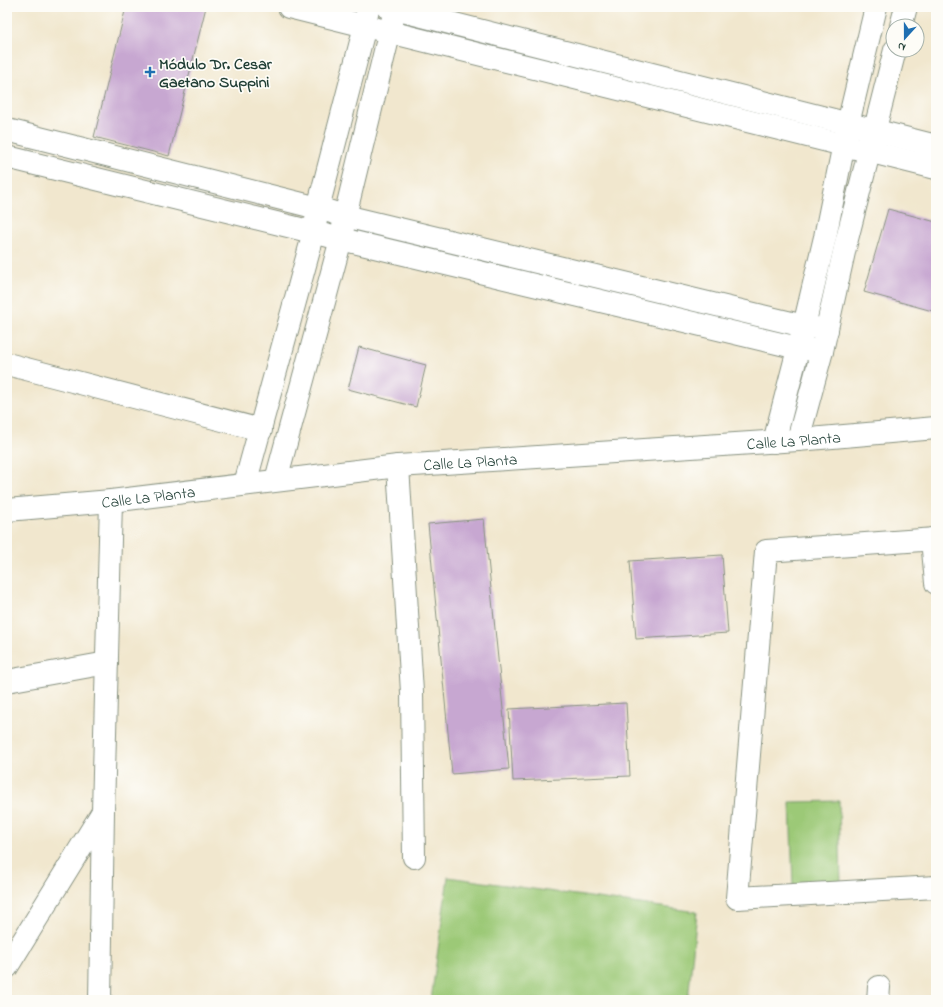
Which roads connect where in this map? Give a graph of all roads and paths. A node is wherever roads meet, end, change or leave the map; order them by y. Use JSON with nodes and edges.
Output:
{"nodes":[{"id":1,"x":289,"y":7,"type":"edge"},
{"id":2,"x":876,"y":7,"type":"edge"},
{"id":3,"x":906,"y":7,"type":"edge"},
{"id":4,"x":393,"y":8,"type":"edge"},
{"id":5,"x":367,"y":17,"type":"edge"},
{"id":6,"x":903,"y":18,"type":"edge"},
{"id":7,"x":390,"y":33,"type":"junction"},
{"id":8,"x":893,"y":58,"type":"edge"},
{"id":9,"x":848,"y":124,"type":"junction"},
{"id":10,"x":7,"y":130,"type":"edge"},
{"id":11,"x":872,"y":141,"type":"junction"},
{"id":12,"x":844,"y":145,"type":"junction"},
{"id":13,"x":936,"y":146,"type":"edge"},
{"id":14,"x":7,"y":156,"type":"edge"},
{"id":15,"x":936,"y":168,"type":"edge"},
{"id":16,"x":318,"y":208,"type":"junction"},
{"id":17,"x":345,"y":216,"type":"junction"},
{"id":18,"x":314,"y":232,"type":"junction"},
{"id":19,"x":341,"y":239,"type":"junction"},
{"id":20,"x":804,"y":326,"type":"junction"},
{"id":21,"x":827,"y":330,"type":"junction"},
{"id":22,"x":798,"y":348,"type":"junction"},
{"id":23,"x":822,"y":351,"type":"junction"},
{"id":24,"x":7,"y":364,"type":"edge"},
{"id":25,"x":936,"y":428,"type":"edge"},
{"id":26,"x":261,"y":430,"type":"junction"},
{"id":27,"x":798,"y":440,"type":"junction"},
{"id":28,"x":774,"y":442,"type":"junction"},
{"id":29,"x":398,"y":466,"type":"junction"},
{"id":30,"x":276,"y":480,"type":"junction"},
{"id":31,"x":245,"y":484,"type":"junction"},
{"id":32,"x":111,"y":501,"type":"junction"},
{"id":33,"x":7,"y":510,"type":"edge"},
{"id":34,"x":934,"y":539,"type":"edge"},
{"id":35,"x":936,"y":583,"type":"edge"},
{"id":36,"x":107,"y":663,"type":"junction"},
{"id":37,"x":7,"y":681,"type":"edge"},
{"id":38,"x":103,"y":812,"type":"junction"},
{"id":39,"x":414,"y":857,"type":"dead end"},
{"id":40,"x":936,"y":887,"type":"edge"},
{"id":41,"x":7,"y":967,"type":"edge"},
{"id":42,"x":100,"y":1000,"type":"edge"}],
"edges":[{"from":1,"to":5,"type":"street"},
{"from":2,"to":9,"type":"street"},
{"from":3,"to":6,"type":"street"},
{"from":4,"to":7,"type":"street"},
{"from":4,"to":9,"type":"street"},
{"from":5,"to":7,"type":"street"},
{"from":5,"to":16,"type":"street"},
{"from":7,"to":12,"type":"street"},
{"from":7,"to":17,"type":"street"},
{"from":8,"to":11,"type":"street"},
{"from":9,"to":11,"type":"street"},
{"from":9,"to":12,"type":"street"},
{"from":10,"to":16,"type":"street"},
{"from":11,"to":12,"type":"street"},
{"from":11,"to":13,"type":"street"},
{"from":11,"to":15,"type":"street"},
{"from":11,"to":21,"type":"street"},
{"from":12,"to":20,"type":"street"},
{"from":14,"to":18,"type":"street"},
{"from":16,"to":17,"type":"street"},
{"from":16,"to":18,"type":"street"},
{"from":17,"to":19,"type":"street"},
{"from":17,"to":20,"type":"street"},
{"from":18,"to":19,"type":"street"},
{"from":18,"to":26,"type":"street"},
{"from":19,"to":22,"type":"street"},
{"from":19,"to":30,"type":"street"},
{"from":20,"to":21,"type":"street"},
{"from":20,"to":22,"type":"street"},
{"from":21,"to":23,"type":"street"},
{"from":22,"to":23,"type":"street"},
{"from":22,"to":28,"type":"street"},
{"from":23,"to":27,"type":"street"},
{"from":24,"to":26,"type":"street"},
{"from":25,"to":27,"type":"street","name":"Calle La Planta"},
{"from":26,"to":31,"type":"street"},
{"from":27,"to":28,"type":"street","name":"Calle La Planta"},
{"from":28,"to":29,"type":"street","name":"Calle La Planta"},
{"from":29,"to":30,"type":"street","name":"Calle La Planta"},
{"from":29,"to":39,"type":"street"},
{"from":30,"to":31,"type":"street","name":"Calle La Planta"},
{"from":31,"to":32,"type":"street","name":"Calle La Planta"},
{"from":32,"to":33,"type":"street","name":"Calle La Planta"},
{"from":32,"to":36,"type":"street"},
{"from":34,"to":35,"type":"street"},
{"from":34,"to":40,"type":"street"},
{"from":36,"to":37,"type":"street"},
{"from":36,"to":38,"type":"street"},
{"from":38,"to":41,"type":"street"},
{"from":38,"to":42,"type":"street"}]}
